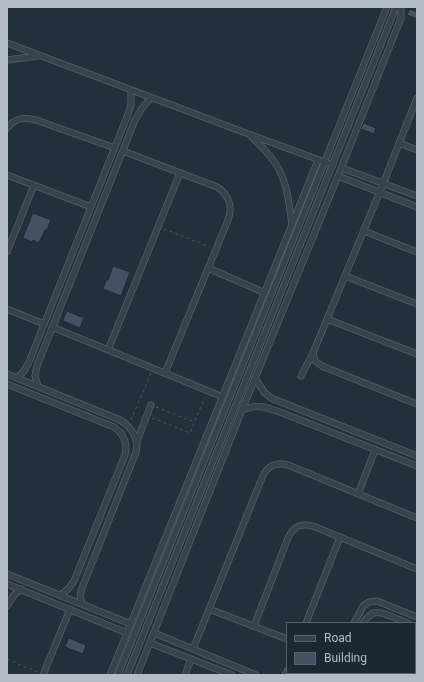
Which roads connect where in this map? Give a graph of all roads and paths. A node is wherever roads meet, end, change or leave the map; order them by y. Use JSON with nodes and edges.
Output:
{"nodes":[{"id":1,"x":387,"y":7,"type":"edge"},
{"id":2,"x":396,"y":7,"type":"edge"},
{"id":3,"x":401,"y":7,"type":"edge"},
{"id":4,"x":7,"y":43,"type":"edge"},
{"id":5,"x":40,"y":56,"type":"junction"},
{"id":6,"x":7,"y":60,"type":"edge"},
{"id":7,"x":131,"y":90,"type":"junction"},
{"id":8,"x":151,"y":98,"type":"junction"},
{"id":9,"x":417,"y":98,"type":"edge"},
{"id":10,"x":7,"y":128,"type":"edge"},
{"id":11,"x":251,"y":135,"type":"junction"},
{"id":12,"x":399,"y":143,"type":"junction"},
{"id":13,"x":115,"y":148,"type":"junction"},
{"id":14,"x":417,"y":150,"type":"edge"},
{"id":15,"x":123,"y":151,"type":"junction"},
{"id":16,"x":321,"y":161,"type":"junction"},
{"id":17,"x":333,"y":165,"type":"junction"},
{"id":18,"x":342,"y":168,"type":"junction"},
{"id":19,"x":180,"y":173,"type":"junction"},
{"id":20,"x":7,"y":175,"type":"edge"},
{"id":21,"x":338,"y":176,"type":"junction"},
{"id":22,"x":384,"y":184,"type":"junction"},
{"id":23,"x":34,"y":185,"type":"junction"},
{"id":24,"x":380,"y":192,"type":"junction"},
{"id":25,"x":417,"y":196,"type":"edge"},
{"id":26,"x":91,"y":207,"type":"junction"},
{"id":27,"x":417,"y":207,"type":"edge"},
{"id":28,"x":292,"y":225,"type":"junction"},
{"id":29,"x":158,"y":227,"type":"junction"},
{"id":30,"x":364,"y":231,"type":"junction"},
{"id":31,"x":216,"y":249,"type":"junction"},
{"id":32,"x":7,"y":252,"type":"edge"},
{"id":33,"x":417,"y":252,"type":"edge"},
{"id":34,"x":208,"y":268,"type":"junction"},
{"id":35,"x":345,"y":276,"type":"junction"},
{"id":36,"x":265,"y":293,"type":"junction"},
{"id":37,"x":417,"y":304,"type":"edge"},
{"id":38,"x":7,"y":309,"type":"edge"},
{"id":39,"x":327,"y":319,"type":"junction"},
{"id":40,"x":44,"y":324,"type":"junction"},
{"id":41,"x":251,"y":326,"type":"junction"},
{"id":42,"x":52,"y":327,"type":"junction"},
{"id":43,"x":257,"y":329,"type":"junction"},
{"id":44,"x":108,"y":350,"type":"junction"},
{"id":45,"x":313,"y":353,"type":"junction"},
{"id":46,"x":417,"y":354,"type":"edge"},
{"id":47,"x":27,"y":366,"type":"junction"},
{"id":48,"x":153,"y":368,"type":"junction"},
{"id":49,"x":36,"y":370,"type":"junction"},
{"id":50,"x":165,"y":373,"type":"junction"},
{"id":51,"x":7,"y":374,"type":"edge"},
{"id":52,"x":301,"y":376,"type":"dead end"},
{"id":53,"x":17,"y":378,"type":"junction"},
{"id":54,"x":255,"y":378,"type":"junction"},
{"id":55,"x":7,"y":384,"type":"edge"},
{"id":56,"x":38,"y":386,"type":"junction"},
{"id":57,"x":208,"y":391,"type":"junction"},
{"id":58,"x":223,"y":397,"type":"junction"},
{"id":59,"x":417,"y":404,"type":"edge"},
{"id":60,"x":152,"y":405,"type":"joint"},
{"id":61,"x":287,"y":405,"type":"junction"},
{"id":62,"x":242,"y":410,"type":"junction"},
{"id":63,"x":285,"y":414,"type":"junction"},
{"id":64,"x":147,"y":416,"type":"junction"},
{"id":65,"x":195,"y":422,"type":"junction"},
{"id":66,"x":129,"y":426,"type":"junction"},
{"id":67,"x":137,"y":441,"type":"junction"},
{"id":68,"x":375,"y":450,"type":"junction"},
{"id":69,"x":417,"y":456,"type":"edge"},
{"id":70,"x":417,"y":466,"type":"edge"},
{"id":71,"x":358,"y":494,"type":"junction"},
{"id":72,"x":417,"y":518,"type":"edge"},
{"id":73,"x":340,"y":537,"type":"junction"},
{"id":74,"x":417,"y":569,"type":"edge"},
{"id":75,"x":7,"y":574,"type":"edge"},
{"id":76,"x":7,"y":584,"type":"edge"},
{"id":77,"x":72,"y":585,"type":"junction"},
{"id":78,"x":82,"y":588,"type":"junction"},
{"id":79,"x":21,"y":589,"type":"junction"},
{"id":80,"x":61,"y":595,"type":"junction"},
{"id":81,"x":9,"y":598,"type":"edge"},
{"id":82,"x":82,"y":604,"type":"junction"},
{"id":83,"x":7,"y":606,"type":"edge"},
{"id":84,"x":70,"y":609,"type":"junction"},
{"id":85,"x":209,"y":609,"type":"junction"},
{"id":86,"x":417,"y":617,"type":"edge"},
{"id":87,"x":306,"y":622,"type":"edge"},
{"id":88,"x":355,"y":622,"type":"edge"},
{"id":89,"x":364,"y":622,"type":"edge"},
{"id":90,"x":405,"y":622,"type":"edge"},
{"id":91,"x":131,"y":624,"type":"junction"},
{"id":92,"x":254,"y":626,"type":"junction"},
{"id":93,"x":127,"y":633,"type":"junction"},
{"id":94,"x":154,"y":633,"type":"junction"},
{"id":95,"x":286,"y":639,"type":"edge"},
{"id":96,"x":150,"y":642,"type":"junction"},
{"id":97,"x":193,"y":649,"type":"junction"},
{"id":98,"x":7,"y":659,"type":"edge"},
{"id":99,"x":192,"y":659,"type":"junction"},
{"id":100,"x":43,"y":675,"type":"edge"},
{"id":101,"x":110,"y":675,"type":"edge"},
{"id":102,"x":118,"y":675,"type":"edge"},
{"id":103,"x":127,"y":675,"type":"edge"},
{"id":104,"x":137,"y":675,"type":"edge"},
{"id":105,"x":184,"y":675,"type":"edge"},
{"id":106,"x":232,"y":675,"type":"edge"},
{"id":107,"x":256,"y":675,"type":"edge"}],
"edges":[{"from":1,"to":16,"type":"street"},
{"from":2,"to":17,"type":"street"},
{"from":3,"to":18,"type":"street"},
{"from":4,"to":5,"type":"street"},
{"from":5,"to":6,"type":"street"},
{"from":5,"to":7,"type":"street"},
{"from":7,"to":8,"type":"street"},
{"from":7,"to":13,"type":"street"},
{"from":8,"to":11,"type":"street"},
{"from":8,"to":15,"type":"street"},
{"from":9,"to":12,"type":"street"},
{"from":10,"to":13,"type":"street"},
{"from":11,"to":16,"type":"street"},
{"from":11,"to":28,"type":"street"},
{"from":12,"to":14,"type":"street"},
{"from":12,"to":22,"type":"street"},
{"from":13,"to":26,"type":"street"},
{"from":15,"to":19,"type":"street"},
{"from":15,"to":42,"type":"street"},
{"from":16,"to":17,"type":"street"},
{"from":16,"to":28,"type":"street"},
{"from":16,"to":43,"type":"street"},
{"from":17,"to":103,"type":"street"},
{"from":18,"to":21,"type":"street"},
{"from":18,"to":22,"type":"street"},
{"from":19,"to":29,"type":"street"},
{"from":19,"to":31,"type":"street"},
{"from":20,"to":23,"type":"street"},
{"from":21,"to":24,"type":"street"},
{"from":21,"to":54,"type":"street"},
{"from":22,"to":24,"type":"street"},
{"from":22,"to":25,"type":"street"},
{"from":23,"to":26,"type":"street"},
{"from":23,"to":32,"type":"street"},
{"from":24,"to":27,"type":"street"},
{"from":24,"to":30,"type":"street"},
{"from":26,"to":40,"type":"street"},
{"from":28,"to":36,"type":"street"},
{"from":29,"to":31,"type":"path"},
{"from":29,"to":44,"type":"street"},
{"from":30,"to":33,"type":"street"},
{"from":30,"to":35,"type":"street"},
{"from":31,"to":34,"type":"street"},
{"from":34,"to":36,"type":"street"},
{"from":34,"to":50,"type":"street"},
{"from":35,"to":37,"type":"street"},
{"from":35,"to":39,"type":"street"},
{"from":36,"to":41,"type":"street"},
{"from":38,"to":40,"type":"street"},
{"from":39,"to":45,"type":"street"},
{"from":39,"to":46,"type":"street"},
{"from":40,"to":47,"type":"street"},
{"from":41,"to":43,"type":"street"},
{"from":41,"to":58,"type":"street"},
{"from":42,"to":44,"type":"street"},
{"from":42,"to":49,"type":"street"},
{"from":43,"to":102,"type":"street"},
{"from":44,"to":48,"type":"street"},
{"from":45,"to":52,"type":"street"},
{"from":45,"to":59,"type":"street"},
{"from":47,"to":49,"type":"street"},
{"from":47,"to":53,"type":"street"},
{"from":48,"to":50,"type":"street"},
{"from":48,"to":66,"type":"path"},
{"from":49,"to":56,"type":"street"},
{"from":50,"to":57,"type":"street"},
{"from":51,"to":53,"type":"street"},
{"from":53,"to":56,"type":"street"},
{"from":54,"to":61,"type":"street"},
{"from":54,"to":62,"type":"street"},
{"from":55,"to":77,"type":"street"},
{"from":56,"to":66,"type":"street"},
{"from":57,"to":58,"type":"street"},
{"from":57,"to":65,"type":"path"},
{"from":58,"to":91,"type":"street"},
{"from":60,"to":64,"type":"street"},
{"from":60,"to":65,"type":"path"},
{"from":61,"to":63,"type":"street"},
{"from":61,"to":69,"type":"street"},
{"from":62,"to":63,"type":"street"},
{"from":62,"to":94,"type":"street"},
{"from":63,"to":68,"type":"street"},
{"from":64,"to":65,"type":"path"},
{"from":64,"to":67,"type":"street"},
{"from":66,"to":67,"type":"street"},
{"from":67,"to":78,"type":"street"},
{"from":68,"to":70,"type":"street"},
{"from":68,"to":71,"type":"street"},
{"from":71,"to":72,"type":"street"},
{"from":71,"to":85,"type":"street"},
{"from":73,"to":74,"type":"street"},
{"from":73,"to":87,"type":"street"},
{"from":73,"to":92,"type":"street"},
{"from":75,"to":80,"type":"street"},
{"from":76,"to":79,"type":"street"},
{"from":77,"to":78,"type":"street"},
{"from":77,"to":80,"type":"street"},
{"from":78,"to":82,"type":"street"},
{"from":79,"to":81,"type":"street"},
{"from":79,"to":84,"type":"street"},
{"from":80,"to":82,"type":"street"},
{"from":81,"to":83,"type":"street"},
{"from":82,"to":91,"type":"street"},
{"from":84,"to":93,"type":"street"},
{"from":84,"to":100,"type":"street"},
{"from":85,"to":92,"type":"street"},
{"from":85,"to":97,"type":"street"},
{"from":86,"to":88,"type":"street"},
{"from":89,"to":90,"type":"street"},
{"from":91,"to":93,"type":"street"},
{"from":92,"to":95,"type":"street"},
{"from":93,"to":101,"type":"street"},
{"from":94,"to":96,"type":"street"},
{"from":94,"to":97,"type":"street"},
{"from":96,"to":99,"type":"street"},
{"from":96,"to":104,"type":"street"},
{"from":97,"to":107,"type":"street"},
{"from":98,"to":100,"type":"path"},
{"from":99,"to":105,"type":"street"},
{"from":99,"to":106,"type":"street"}]}
